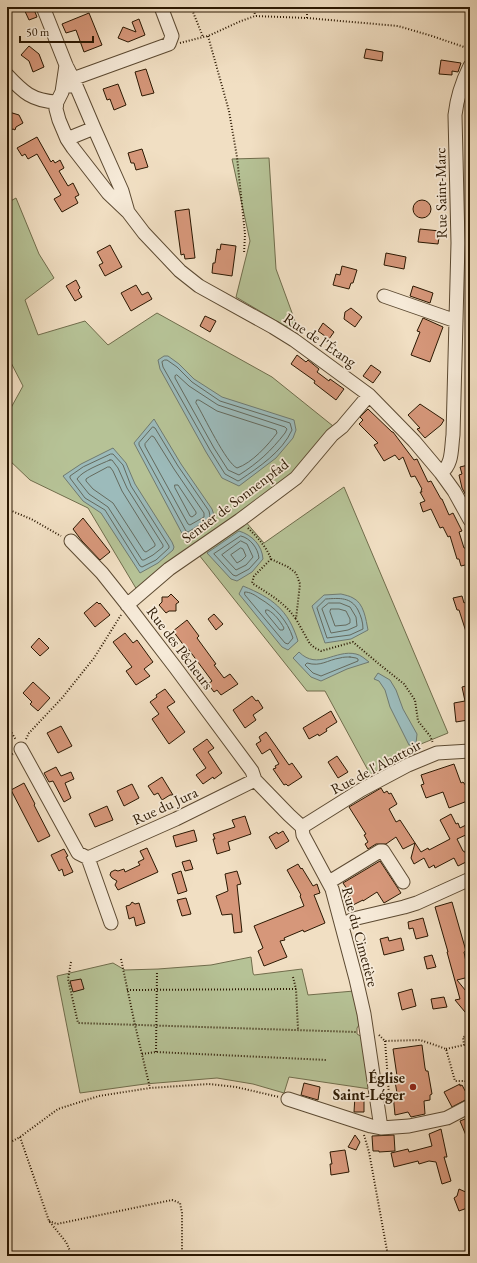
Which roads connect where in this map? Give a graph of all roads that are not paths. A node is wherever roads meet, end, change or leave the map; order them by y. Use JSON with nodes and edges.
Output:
{"nodes":[{"id":1,"x":43,"y":7,"type":"edge"},
{"id":2,"x":161,"y":7,"type":"edge"},
{"id":3,"x":66,"y":65,"type":"junction"},
{"id":4,"x":470,"y":66,"type":"edge"},
{"id":5,"x":7,"y":75,"type":"edge"},
{"id":6,"x":74,"y":81,"type":"junction"},
{"id":7,"x":59,"y":97,"type":"junction"},
{"id":8,"x":94,"y":128,"type":"junction"},
{"id":9,"x":68,"y":139,"type":"junction"},
{"id":10,"x":128,"y":212,"type":"junction"},
{"id":11,"x":384,"y":296,"type":"dead end"},
{"id":12,"x":456,"y":321,"type":"junction"},
{"id":13,"x":369,"y":394,"type":"junction"},
{"id":14,"x":441,"y":473,"type":"junction"},
{"id":15,"x":470,"y":520,"type":"edge"},
{"id":16,"x":71,"y":541,"type":"road end"},
{"id":17,"x":127,"y":605,"type":"junction"},
{"id":18,"x":21,"y":749,"type":"road end"},
{"id":19,"x":470,"y":751,"type":"edge"},
{"id":20,"x":255,"y":780,"type":"junction"},
{"id":21,"x":302,"y":826,"type":"junction"},
{"id":22,"x":88,"y":858,"type":"junction"},
{"id":23,"x":470,"y":879,"type":"edge"},
{"id":24,"x":329,"y":882,"type":"junction"},
{"id":25,"x":404,"y":882,"type":"dead end"},
{"id":26,"x":111,"y":923,"type":"dead end"},
{"id":27,"x":342,"y":926,"type":"junction"},
{"id":28,"x":288,"y":1099,"type":"road end"},
{"id":29,"x":470,"y":1106,"type":"edge"},
{"id":30,"x":381,"y":1128,"type":"junction"}],
"edges":[{"from":1,"to":3,"type":"street","name":"Rue de l'Étang"},
{"from":2,"to":6,"type":"street"},
{"from":3,"to":6,"type":"street","name":"Rue de l'Étang"},
{"from":3,"to":7,"type":"street","name":"Rue de l'Étang"},
{"from":4,"to":12,"type":"street","name":"Rue Saint-Marc"},
{"from":5,"to":7,"type":"street"},
{"from":6,"to":7,"type":"street"},
{"from":6,"to":8,"type":"street","name":"Rue de l'Étang"},
{"from":7,"to":9,"type":"street","name":"Rue de l'Étang"},
{"from":8,"to":9,"type":"street"},
{"from":8,"to":10,"type":"street","name":"Rue de l'Étang"},
{"from":9,"to":10,"type":"street","name":"Rue de l'Étang"},
{"from":10,"to":13,"type":"street","name":"Rue de l'Étang"},
{"from":11,"to":12,"type":"street"},
{"from":12,"to":14,"type":"street","name":"Rue Saint-Marc"},
{"from":13,"to":14,"type":"street","name":"Rue de l'Étang"},
{"from":13,"to":17,"type":"street","name":"Sentier de Sonnenpfad"},
{"from":14,"to":15,"type":"street","name":"Rue de l'Étang"},
{"from":16,"to":17,"type":"street","name":"Rue des Pêcheurs"},
{"from":17,"to":20,"type":"street","name":"Rue des Pêcheurs"},
{"from":18,"to":22,"type":"street"},
{"from":19,"to":21,"type":"street","name":"Rue de l'Abattoir"},
{"from":20,"to":21,"type":"street"},
{"from":20,"to":22,"type":"street","name":"Rue du Jura"},
{"from":21,"to":24,"type":"street","name":"Rue du Cimetière"},
{"from":22,"to":26,"type":"street"},
{"from":23,"to":27,"type":"street"},
{"from":24,"to":25,"type":"street"},
{"from":24,"to":27,"type":"street","name":"Rue du Cimetière"},
{"from":27,"to":30,"type":"street","name":"Rue du Cimetière"},
{"from":28,"to":30,"type":"street"},
{"from":29,"to":30,"type":"street"}]}
